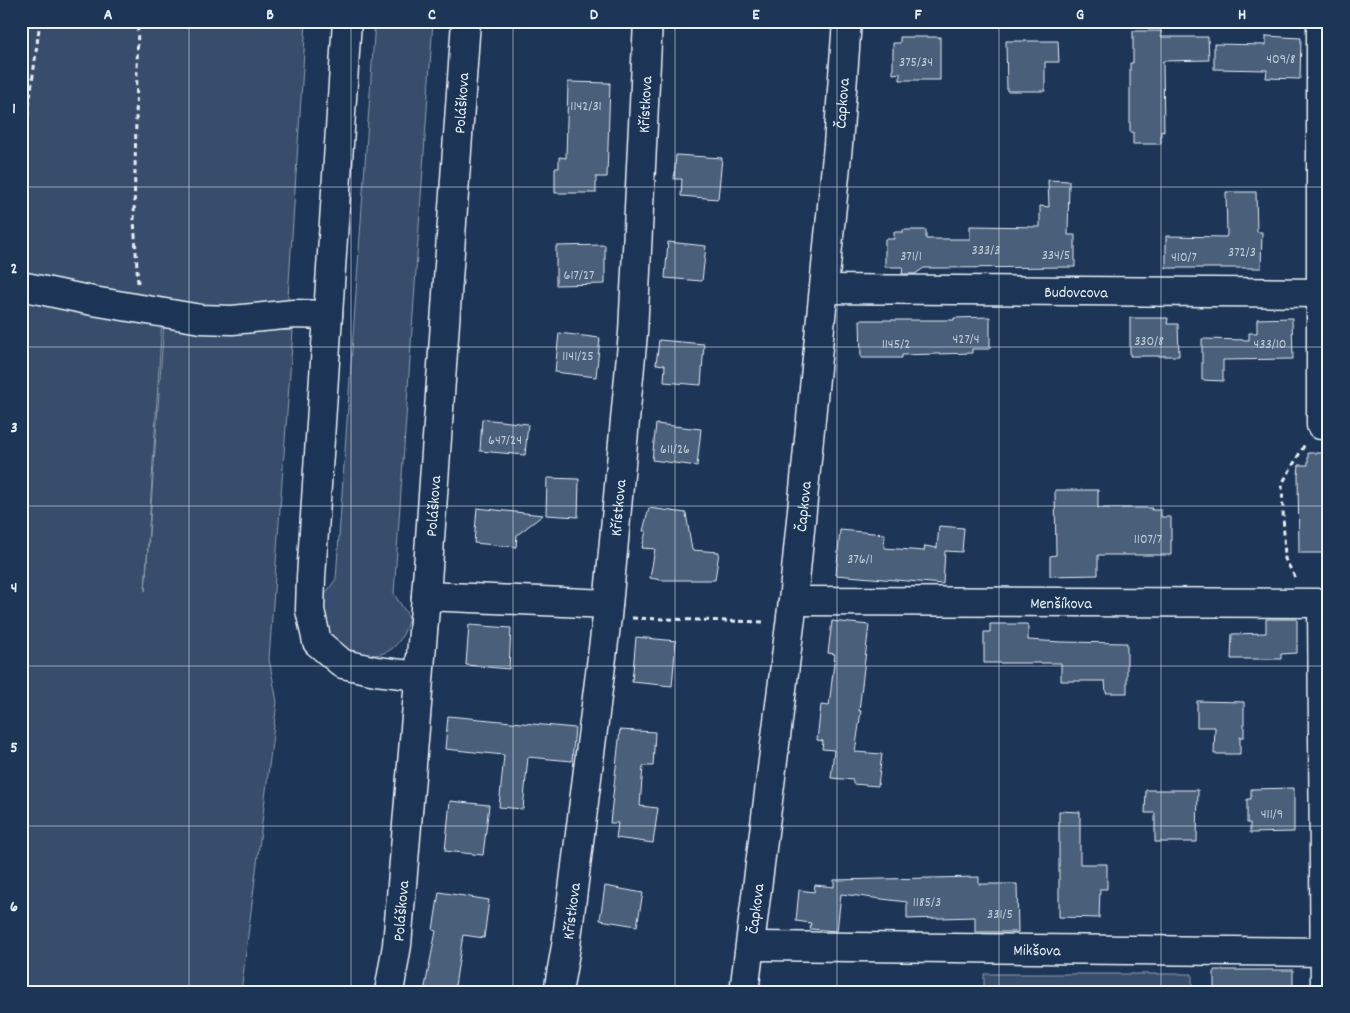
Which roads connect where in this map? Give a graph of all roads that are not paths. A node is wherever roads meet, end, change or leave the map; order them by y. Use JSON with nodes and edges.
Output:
{"nodes":[{"id":1,"x":347,"y":21,"type":"edge"},
{"id":2,"x":466,"y":21,"type":"edge"},
{"id":3,"x":648,"y":21,"type":"edge"},
{"id":4,"x":847,"y":21,"type":"edge"},
{"id":5,"x":1321,"y":21,"type":"edge"},
{"id":6,"x":21,"y":286,"type":"edge"},
{"id":7,"x":824,"y":289,"type":"junction"},
{"id":8,"x":1325,"y":293,"type":"edge"},
{"id":9,"x":328,"y":315,"type":"junction"},
{"id":10,"x":1321,"y":425,"type":"road end"},
{"id":11,"x":426,"y":596,"type":"junction"},
{"id":12,"x":1320,"y":603,"type":"edge"},
{"id":13,"x":607,"y":611,"type":"junction"},
{"id":14,"x":792,"y":612,"type":"junction"},
{"id":15,"x":419,"y":676,"type":"junction"},
{"id":16,"x":751,"y":946,"type":"junction"},
{"id":17,"x":1324,"y":952,"type":"junction"},
{"id":18,"x":389,"y":992,"type":"edge"},
{"id":19,"x":558,"y":992,"type":"edge"},
{"id":20,"x":744,"y":992,"type":"edge"},
{"id":21,"x":1325,"y":992,"type":"edge"}],
"edges":[{"from":1,"to":9,"type":"street"},
{"from":2,"to":11,"type":"street","name":"Poláškova"},
{"from":3,"to":13,"type":"street","name":"Křístkova"},
{"from":4,"to":7,"type":"street","name":"Čapkova"},
{"from":5,"to":8,"type":"street"},
{"from":6,"to":9,"type":"street"},
{"from":7,"to":8,"type":"street","name":"Budovcova"},
{"from":7,"to":14,"type":"street","name":"Čapkova"},
{"from":8,"to":10,"type":"street"},
{"from":9,"to":15,"type":"street"},
{"from":11,"to":13,"type":"street"},
{"from":11,"to":15,"type":"street","name":"Poláškova"},
{"from":12,"to":14,"type":"street","name":"Menšíkova"},
{"from":12,"to":17,"type":"street"},
{"from":13,"to":19,"type":"street","name":"Křístkova"},
{"from":14,"to":16,"type":"street","name":"Čapkova"},
{"from":15,"to":18,"type":"street","name":"Poláškova"},
{"from":16,"to":17,"type":"street","name":"Mikšova"},
{"from":16,"to":20,"type":"street","name":"Čapkova"},
{"from":17,"to":21,"type":"street"}]}
